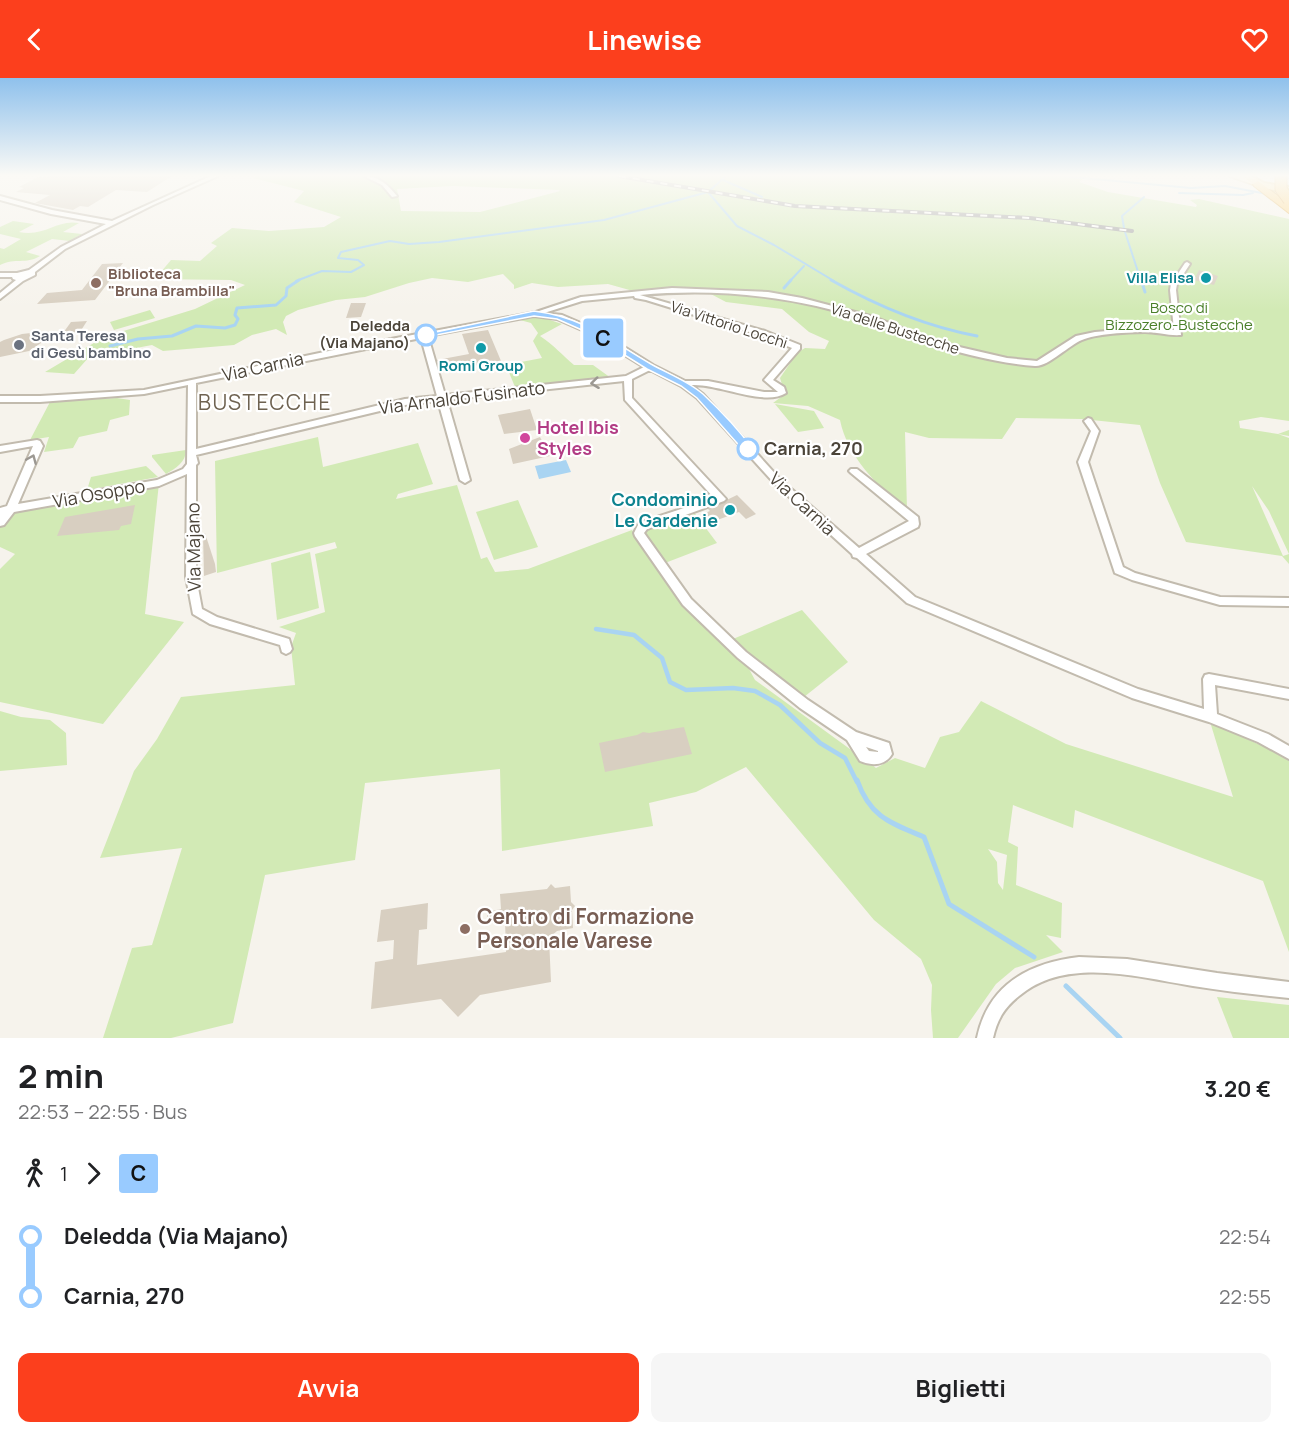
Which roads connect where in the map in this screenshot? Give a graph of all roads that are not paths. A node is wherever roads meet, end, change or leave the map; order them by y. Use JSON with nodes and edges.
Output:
{"nodes":[{"id":1,"x":99,"y":221,"type":"edge"},
{"id":2,"x":116,"y":221,"type":"edge"},
{"id":3,"x":111,"y":223,"type":"junction"},
{"id":4,"x":1187,"y":264,"type":"dead end"},
{"id":5,"x":0,"y":275,"type":"edge"},
{"id":6,"x":18,"y":278,"type":"junction"},
{"id":7,"x":606,"y":296,"type":"junction"},
{"id":8,"x":0,"y":297,"type":"edge"},
{"id":9,"x":534,"y":314,"type":"junction"},
{"id":10,"x":424,"y":335,"type":"junction"},
{"id":11,"x":650,"y":367,"type":"junction"},
{"id":12,"x":628,"y":378,"type":"junction"},
{"id":13,"x":192,"y":383,"type":"junction"},
{"id":14,"x":684,"y":384,"type":"junction"},
{"id":15,"x":441,"y":398,"type":"junction"},
{"id":16,"x":0,"y":400,"type":"edge"},
{"id":17,"x":1088,"y":421,"type":"dead end"},
{"id":18,"x":0,"y":449,"type":"edge"},
{"id":19,"x":193,"y":458,"type":"junction"},
{"id":20,"x":854,"y":471,"type":"dead end"},
{"id":21,"x":465,"y":480,"type":"dead end"},
{"id":22,"x":11,"y":509,"type":"junction"},
{"id":23,"x":0,"y":510,"type":"edge"},
{"id":24,"x":0,"y":522,"type":"edge"},
{"id":25,"x":857,"y":554,"type":"junction"},
{"id":26,"x":1289,"y":602,"type":"edge"},
{"id":27,"x":286,"y":649,"type":"dead end"},
{"id":28,"x":1289,"y":694,"type":"edge"},
{"id":29,"x":1211,"y":717,"type":"junction"},
{"id":30,"x":852,"y":736,"type":"dead end"},
{"id":31,"x":1289,"y":753,"type":"edge"},
{"id":32,"x":1289,"y":990,"type":"edge"},
{"id":33,"x":985,"y":1038,"type":"edge"}],
"edges":[{"from":1,"to":3,"type":"street"},
{"from":2,"to":3,"type":"street"},
{"from":3,"to":6,"type":"street"},
{"from":4,"to":7,"type":"street","name":"Via delle Bustecche"},
{"from":5,"to":6,"type":"street"},
{"from":6,"to":8,"type":"street"},
{"from":7,"to":9,"type":"street","name":"Via delle Bustecche"},
{"from":7,"to":14,"type":"street","name":"Via Vittorio Locchi"},
{"from":9,"to":10,"type":"street","name":"Via Carnia"},
{"from":9,"to":11,"type":"street","name":"Via Carnia"},
{"from":10,"to":13,"type":"street","name":"Via Carnia"},
{"from":10,"to":15,"type":"street"},
{"from":11,"to":12,"type":"street","name":"Via Arnaldo Fusinato"},
{"from":11,"to":14,"type":"street","name":"Via Carnia"},
{"from":12,"to":15,"type":"street","name":"Via Arnaldo Fusinato","one_way":true},
{"from":12,"to":30,"type":"street"},
{"from":13,"to":16,"type":"street","name":"Via Carnia"},
{"from":13,"to":19,"type":"street","name":"Via Majano"},
{"from":14,"to":25,"type":"street","name":"Via Carnia"},
{"from":15,"to":19,"type":"street","name":"Via Arnaldo Fusinato"},
{"from":15,"to":21,"type":"street"},
{"from":17,"to":26,"type":"street"},
{"from":22,"to":18,"type":"street","one_way":true},
{"from":19,"to":22,"type":"street","name":"Via Osoppo"},
{"from":19,"to":27,"type":"street","name":"Via Majano"},
{"from":20,"to":25,"type":"street"},
{"from":22,"to":23,"type":"street","name":"Via Osoppo"},
{"from":22,"to":24,"type":"street"},
{"from":25,"to":29,"type":"street","name":"Via Carnia"},
{"from":28,"to":29,"type":"street"},
{"from":29,"to":31,"type":"street","name":"Via Carnia"},
{"from":32,"to":33,"type":"street"}]}
